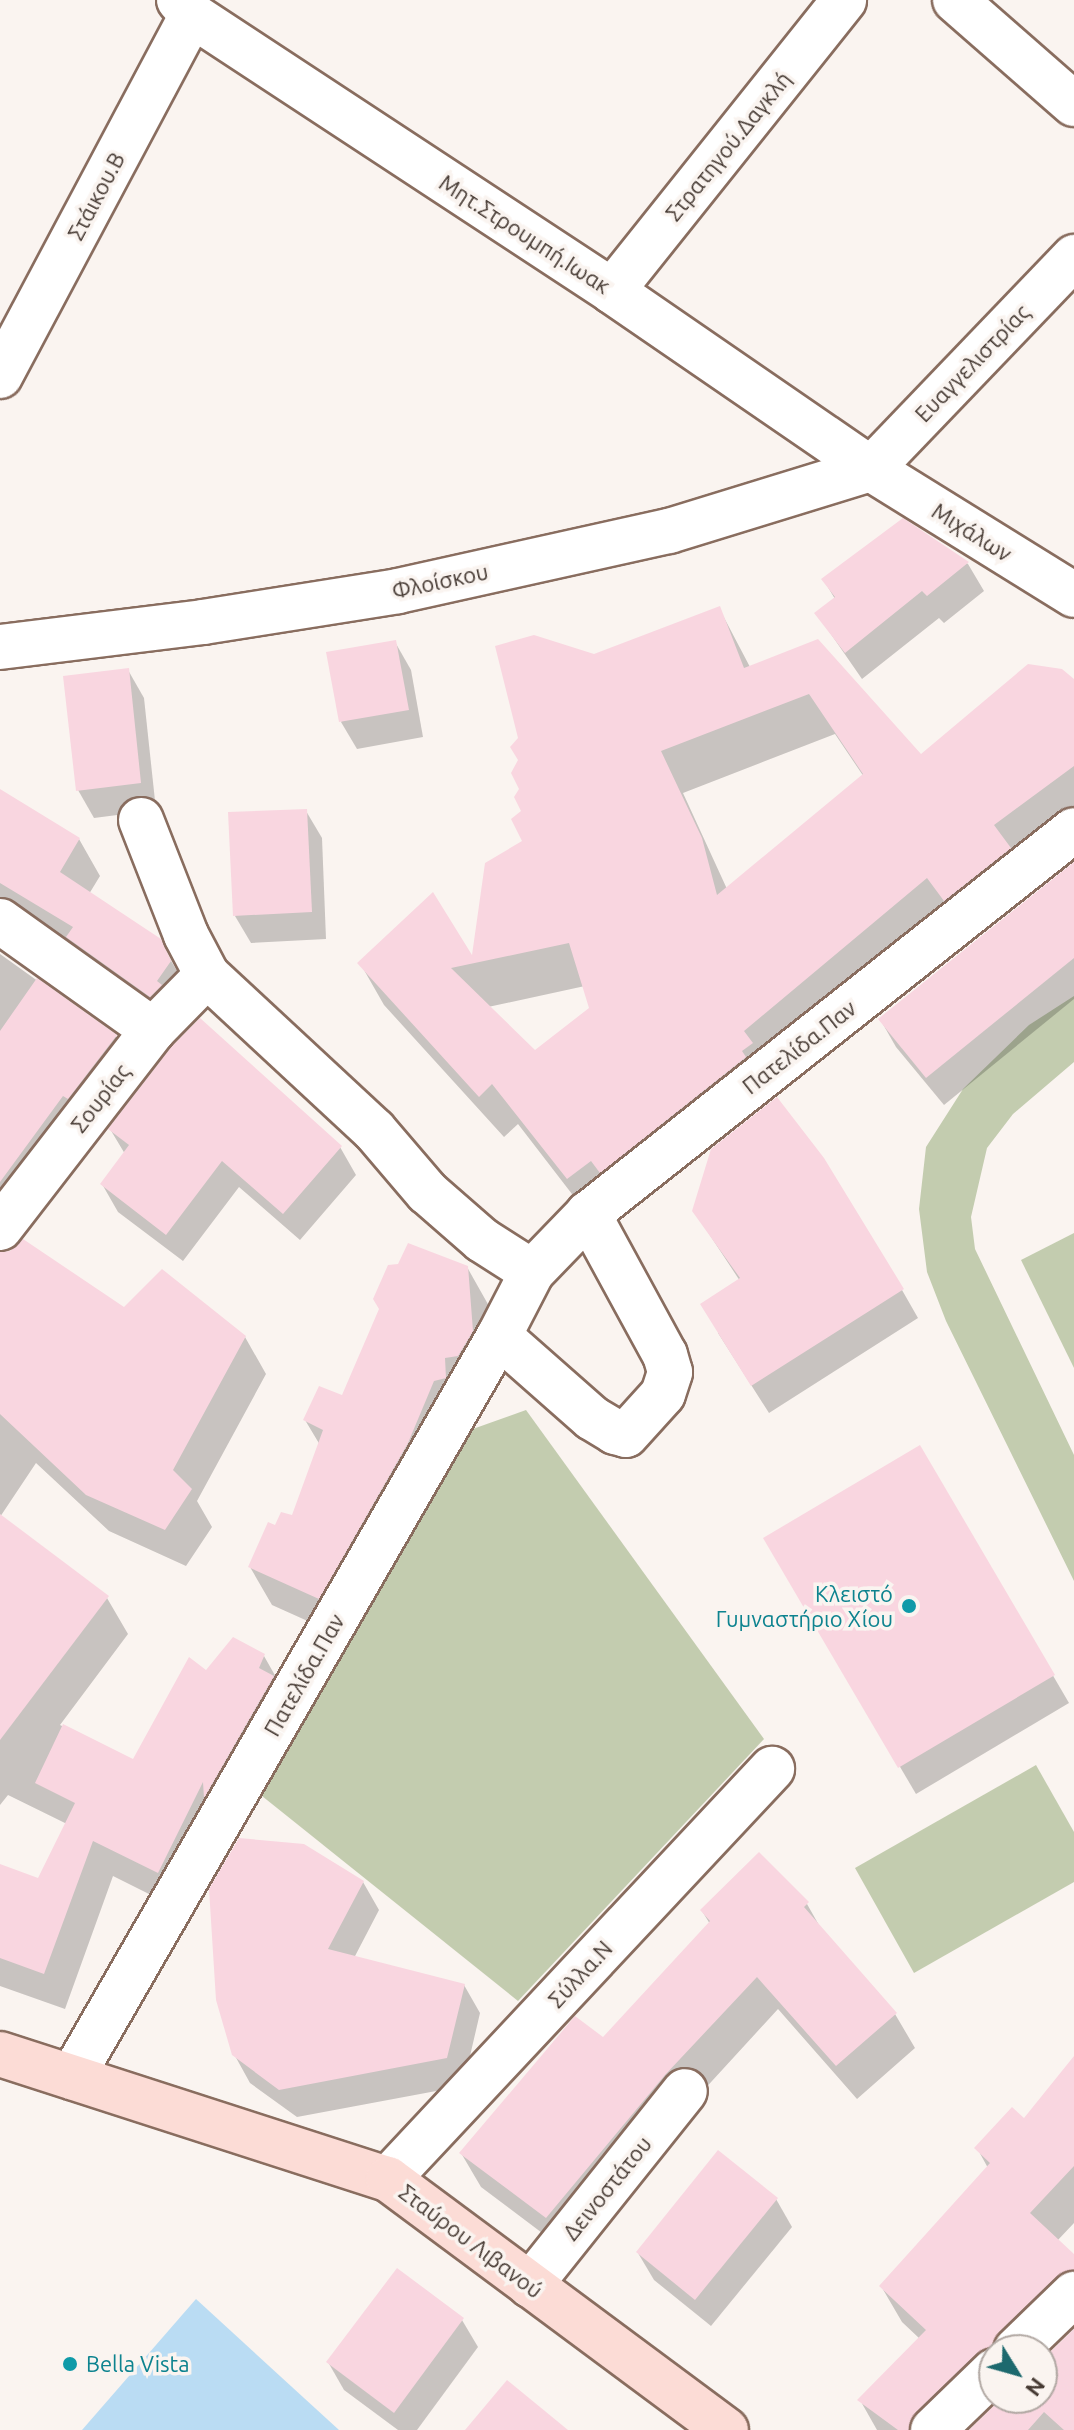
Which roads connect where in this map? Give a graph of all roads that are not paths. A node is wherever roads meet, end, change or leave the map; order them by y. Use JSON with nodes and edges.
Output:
{"nodes":[{"id":1,"x":844,"y":0,"type":"edge"},
{"id":2,"x":955,"y":0,"type":"edge"},
{"id":3,"x":185,"y":8,"type":"edge"},
{"id":4,"x":1074,"y":104,"type":"edge"},
{"id":5,"x":1074,"y":257,"type":"edge"},
{"id":6,"x":612,"y":291,"type":"junction"},
{"id":7,"x":0,"y":376,"type":"edge"},
{"id":8,"x":871,"y":469,"type":"junction"},
{"id":9,"x":1074,"y":595,"type":"edge"},
{"id":10,"x":1,"y":646,"type":"edge"},
{"id":11,"x":141,"y":820,"type":"dead end"},
{"id":12,"x":1074,"y":830,"type":"edge"},
{"id":13,"x":0,"y":921,"type":"edge"},
{"id":14,"x":207,"y":975,"type":"junction"},
{"id":15,"x":153,"y":1030,"type":"junction"},
{"id":16,"x":588,"y":1214,"type":"junction"},
{"id":17,"x":0,"y":1228,"type":"edge"},
{"id":18,"x":532,"y":1272,"type":"junction"},
{"id":19,"x":499,"y":1336,"type":"junction"},
{"id":20,"x":772,"y":1769,"type":"dead end"},
{"id":21,"x":0,"y":2054,"type":"edge"},
{"id":22,"x":72,"y":2077,"type":"junction"},
{"id":23,"x":685,"y":2091,"type":"dead end"},
{"id":24,"x":388,"y":2179,"type":"junction"},
{"id":25,"x":530,"y":2285,"type":"junction"},
{"id":26,"x":1074,"y":2294,"type":"edge"},
{"id":27,"x":1033,"y":2334,"type":"edge"},
{"id":28,"x":978,"y":2386,"type":"edge"},
{"id":29,"x":726,"y":2430,"type":"edge"},
{"id":30,"x":933,"y":2430,"type":"edge"}],
"edges":[{"from":1,"to":6,"type":"street","name":"Στρατηγού.Δαγκλή"},
{"from":2,"to":4,"type":"street"},
{"from":3,"to":6,"type":"street","name":"Μητ.Στρουμπή.Ιωακ"},
{"from":3,"to":7,"type":"street","name":"Στάικου.Β"},
{"from":5,"to":8,"type":"street","name":"Ευαγγελιστρίας"},
{"from":6,"to":8,"type":"street","name":"Μητ.Στρουμπή.Ιωακ"},
{"from":8,"to":9,"type":"street","name":"Μιχάλων"},
{"from":8,"to":10,"type":"street","name":"Φλοίσκου"},
{"from":11,"to":14,"type":"street"},
{"from":12,"to":16,"type":"street","name":"Πατελίδα.Παν"},
{"from":13,"to":15,"type":"street"},
{"from":14,"to":15,"type":"street","name":"Σουρίας"},
{"from":14,"to":18,"type":"street"},
{"from":15,"to":17,"type":"street","name":"Σουρίας"},
{"from":16,"to":18,"type":"street","name":"Πατελίδα.Παν"},
{"from":16,"to":19,"type":"street"},
{"from":18,"to":19,"type":"street","name":"Πατελίδα.Παν"},
{"from":19,"to":22,"type":"street","name":"Πατελίδα.Παν"},
{"from":20,"to":24,"type":"street","name":"Σύλλα.Ν"},
{"from":21,"to":22,"type":"main road","name":"Σταύρου Λιβανού"},
{"from":22,"to":24,"type":"main road","name":"Σταύρου Λιβανού"},
{"from":23,"to":25,"type":"street","name":"Δεινοστάτου"},
{"from":24,"to":25,"type":"main road","name":"Σταύρου Λιβανού"},
{"from":25,"to":29,"type":"main road","name":"Σταύρου Λιβανού"},
{"from":26,"to":27,"type":"street"},
{"from":28,"to":30,"type":"street"}]}
